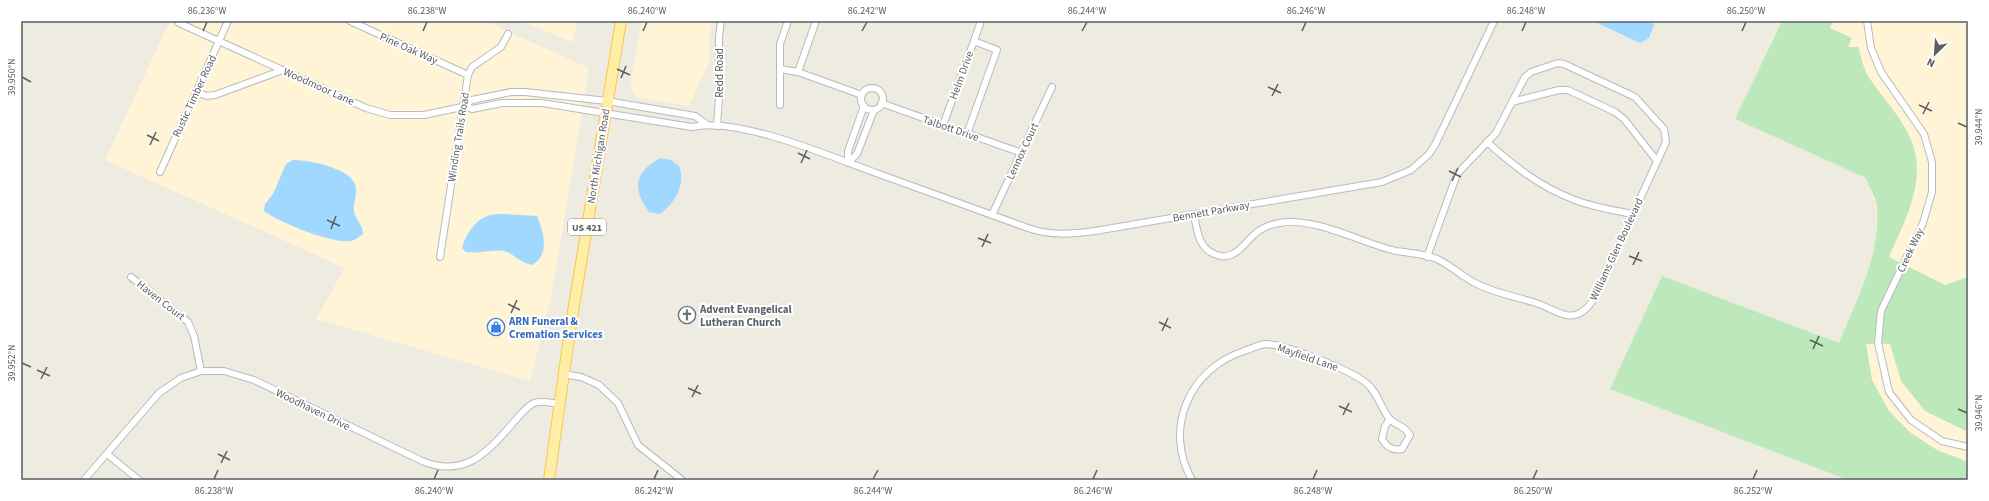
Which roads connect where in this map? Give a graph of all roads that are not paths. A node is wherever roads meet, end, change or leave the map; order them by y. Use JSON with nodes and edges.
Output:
{"nodes":[{"id":1,"x":228,"y":21,"type":"edge"},
{"id":2,"x":350,"y":21,"type":"edge"},
{"id":3,"x":621,"y":21,"type":"edge"},
{"id":4,"x":722,"y":21,"type":"edge"},
{"id":5,"x":788,"y":21,"type":"edge"},
{"id":6,"x":816,"y":21,"type":"edge"},
{"id":7,"x":981,"y":21,"type":"edge"},
{"id":8,"x":1494,"y":21,"type":"edge"},
{"id":9,"x":1867,"y":21,"type":"edge"},
{"id":10,"x":179,"y":23,"type":"dead end"},
{"id":11,"x":508,"y":34,"type":"dead end"},
{"id":12,"x":219,"y":41,"type":"junction"},
{"id":13,"x":974,"y":42,"type":"junction"},
{"id":14,"x":780,"y":69,"type":"junction"},
{"id":15,"x":283,"y":70,"type":"junction"},
{"id":16,"x":798,"y":72,"type":"junction"},
{"id":17,"x":468,"y":75,"type":"junction"},
{"id":18,"x":1052,"y":87,"type":"dead end"},
{"id":19,"x":195,"y":92,"type":"junction"},
{"id":20,"x":862,"y":96,"type":"junction"},
{"id":21,"x":607,"y":101,"type":"junction"},
{"id":22,"x":1512,"y":102,"type":"junction"},
{"id":23,"x":881,"y":103,"type":"junction"},
{"id":24,"x":780,"y":105,"type":"dead end"},
{"id":25,"x":464,"y":106,"type":"junction"},
{"id":26,"x":864,"y":106,"type":"junction"},
{"id":27,"x":874,"y":110,"type":"junction"},
{"id":28,"x":605,"y":113,"type":"junction"},
{"id":29,"x":706,"y":124,"type":"junction"},
{"id":30,"x":943,"y":125,"type":"junction"},
{"id":31,"x":717,"y":126,"type":"junction"},
{"id":32,"x":967,"y":134,"type":"junction"},
{"id":33,"x":1487,"y":142,"type":"junction"},
{"id":34,"x":1022,"y":152,"type":"junction"},
{"id":35,"x":1657,"y":161,"type":"junction"},
{"id":36,"x":848,"y":163,"type":"junction"},
{"id":37,"x":160,"y":172,"type":"dead end"},
{"id":38,"x":1194,"y":214,"type":"junction"},
{"id":39,"x":1632,"y":214,"type":"junction"},
{"id":40,"x":992,"y":215,"type":"junction"},
{"id":41,"x":440,"y":257,"type":"dead end"},
{"id":42,"x":1427,"y":257,"type":"junction"},
{"id":43,"x":131,"y":277,"type":"dead end"},
{"id":44,"x":201,"y":371,"type":"junction"},
{"id":45,"x":563,"y":374,"type":"junction"},
{"id":46,"x":559,"y":404,"type":"junction"},
{"id":47,"x":1390,"y":419,"type":"junction"},
{"id":48,"x":1968,"y":447,"type":"edge"},
{"id":49,"x":106,"y":454,"type":"junction"},
{"id":50,"x":84,"y":480,"type":"edge"},
{"id":51,"x":139,"y":480,"type":"edge"},
{"id":52,"x":549,"y":480,"type":"edge"},
{"id":53,"x":682,"y":480,"type":"edge"},
{"id":54,"x":1192,"y":480,"type":"edge"}],
"edges":[{"from":1,"to":12,"type":"street","name":"Rustic Timber Road"},
{"from":2,"to":17,"type":"street","name":"Pine Oak Way"},
{"from":3,"to":21,"type":"main road","name":"North Michigan Road","number":"US 421"},
{"from":4,"to":31,"type":"street","name":"Redd Road"},
{"from":5,"to":14,"type":"street"},
{"from":6,"to":16,"type":"street"},
{"from":7,"to":13,"type":"street"},
{"from":8,"to":38,"type":"street","name":"Bennett Parkway"},
{"from":9,"to":48,"type":"street","name":"Creek Way"},
{"from":10,"to":12,"type":"street","name":"Woodmoor Lane"},
{"from":11,"to":17,"type":"street"},
{"from":12,"to":15,"type":"street","name":"Woodmoor Lane"},
{"from":12,"to":19,"type":"street","name":"Rustic Timber Road"},
{"from":13,"to":30,"type":"street","name":"Helm Drive"},
{"from":13,"to":32,"type":"street","name":"Helm Drive"},
{"from":14,"to":16,"type":"street"},
{"from":14,"to":24,"type":"street"},
{"from":15,"to":19,"type":"street"},
{"from":15,"to":25,"type":"street","name":"Woodmoor Lane"},
{"from":16,"to":20,"type":"street"},
{"from":17,"to":25,"type":"street","name":"Winding Trails Road"},
{"from":18,"to":34,"type":"street","name":"Lennox Court"},
{"from":19,"to":37,"type":"street","name":"Rustic Timber Road"},
{"from":20,"to":23,"type":"street"},
{"from":20,"to":26,"type":"street"},
{"from":21,"to":25,"type":"street","name":"Woodmoor Lane"},
{"from":21,"to":28,"type":"main road","name":"North Michigan Road","number":"US 421"},
{"from":21,"to":29,"type":"street","name":"Bennett Parkway"},
{"from":22,"to":33,"type":"street","name":"Williams Glen Boulevard"},
{"from":22,"to":35,"type":"street"},
{"from":22,"to":35,"type":"street","name":"Williams Glen Boulevard"},
{"from":23,"to":27,"type":"street"},
{"from":23,"to":30,"type":"street","name":"Talbott Drive"},
{"from":25,"to":28,"type":"street","name":"Woodmoor Lane"},
{"from":25,"to":41,"type":"street","name":"Winding Trails Road"},
{"from":26,"to":27,"type":"street"},
{"from":26,"to":36,"type":"street"},
{"from":27,"to":36,"type":"street"},
{"from":28,"to":29,"type":"street","name":"Bennett Parkway"},
{"from":28,"to":45,"type":"main road","name":"North Michigan Road","number":"US 421"},
{"from":29,"to":31,"type":"street","name":"Bennett Parkway"},
{"from":30,"to":32,"type":"street","name":"Talbott Drive"},
{"from":31,"to":36,"type":"street","name":"Bennett Parkway"},
{"from":32,"to":34,"type":"street","name":"Talbott Drive"},
{"from":33,"to":39,"type":"street"},
{"from":33,"to":42,"type":"street","name":"Williams Glen Boulevard"},
{"from":34,"to":40,"type":"street","name":"Lennox Court"},
{"from":35,"to":39,"type":"street","name":"Williams Glen Boulevard"},
{"from":36,"to":40,"type":"street","name":"Bennett Parkway"},
{"from":38,"to":40,"type":"street","name":"Bennett Parkway"},
{"from":38,"to":42,"type":"street","name":"Williams Glen Boulevard"},
{"from":39,"to":42,"type":"street","name":"Williams Glen Boulevard"},
{"from":43,"to":44,"type":"street","name":"Haven Court"},
{"from":44,"to":46,"type":"street","name":"Woodhaven Drive"},
{"from":44,"to":49,"type":"street","name":"Woodhaven Drive"},
{"from":45,"to":46,"type":"main road","name":"North Michigan Road","number":"US 421"},
{"from":45,"to":53,"type":"street"},
{"from":46,"to":52,"type":"main road","name":"North Michigan Road","number":"US 421"},
{"from":47,"to":47,"type":"street","name":"Mayfield Lane"},
{"from":47,"to":54,"type":"street","name":"Mayfield Lane"},
{"from":49,"to":50,"type":"street","name":"Woodhaven Drive"},
{"from":49,"to":51,"type":"street"}]}
